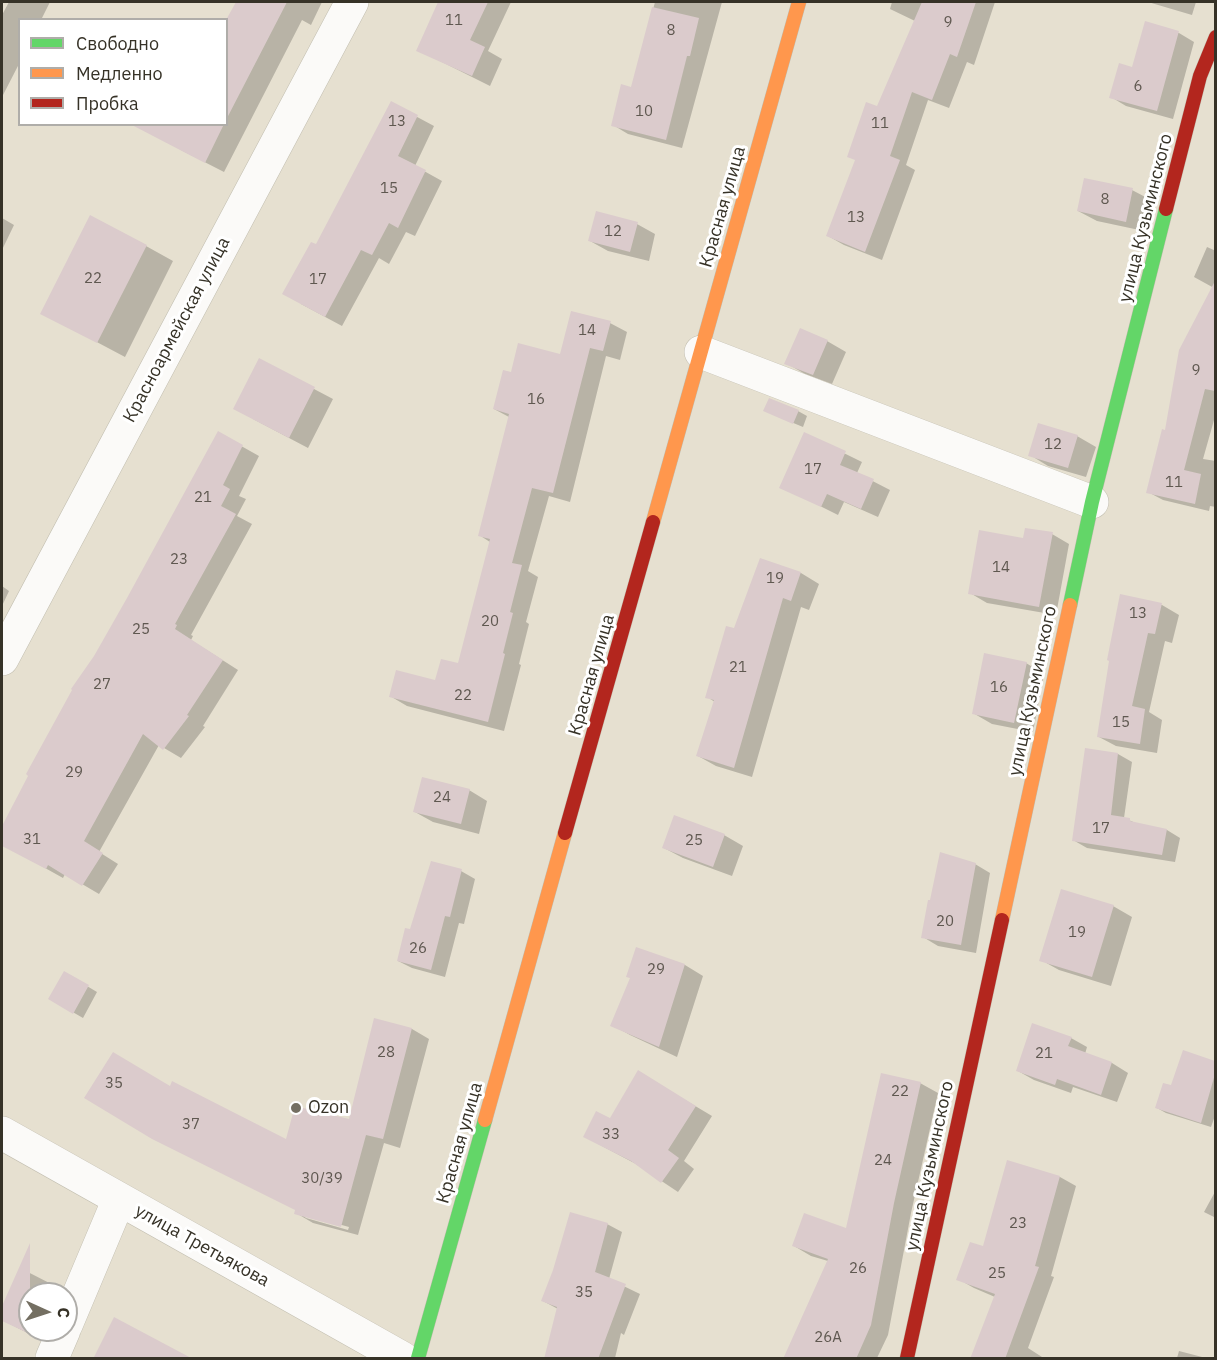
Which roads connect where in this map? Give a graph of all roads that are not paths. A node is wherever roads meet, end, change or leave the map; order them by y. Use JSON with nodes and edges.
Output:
{"nodes":[{"id":1,"x":352,"y":2,"type":"edge"},
{"id":2,"x":799,"y":2,"type":"edge"},
{"id":3,"x":1215,"y":37,"type":"edge"},
{"id":4,"x":701,"y":352,"type":"junction"},
{"id":5,"x":1092,"y":502,"type":"junction"},
{"id":6,"x":2,"y":659,"type":"edge"},
{"id":7,"x":2,"y":1133,"type":"edge"},
{"id":8,"x":119,"y":1199,"type":"junction"},
{"id":9,"x":78,"y":1296,"type":"edge"},
{"id":10,"x":59,"y":1342,"type":"edge"},
{"id":11,"x":52,"y":1359,"type":"edge"},
{"id":12,"x":402,"y":1359,"type":"edge"},
{"id":13,"x":418,"y":1359,"type":"edge"},
{"id":14,"x":908,"y":1359,"type":"edge"}],
"edges":[{"from":1,"to":6,"type":"street","name":"Красноармейская улица"},
{"from":2,"to":4,"type":"main road","name":"Красная улица"},
{"from":3,"to":5,"type":"main road","name":"улица Кузьминского"},
{"from":4,"to":5,"type":"street"},
{"from":4,"to":13,"type":"main road","name":"Красная улица"},
{"from":5,"to":14,"type":"main road","name":"улица Кузьминского"},
{"from":7,"to":8,"type":"street","name":"улица Третьякова"},
{"from":8,"to":9,"type":"street"},
{"from":8,"to":12,"type":"street","name":"улица Третьякова"},
{"from":10,"to":11,"type":"street"}]}
